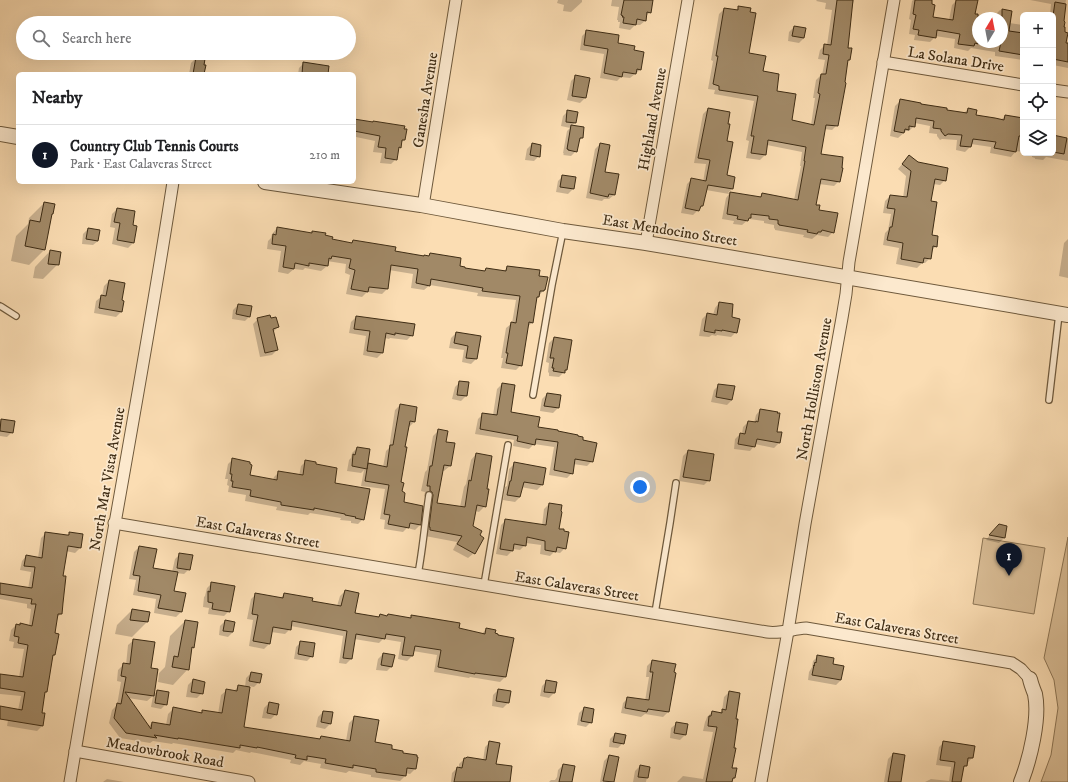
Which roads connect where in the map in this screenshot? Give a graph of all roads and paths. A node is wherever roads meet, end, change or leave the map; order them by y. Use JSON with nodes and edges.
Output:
{"nodes":[{"id":1,"x":456,"y":0,"type":"edge"},
{"id":2,"x":688,"y":0,"type":"edge"},
{"id":3,"x":894,"y":0,"type":"edge"},
{"id":4,"x":883,"y":62,"type":"junction"},
{"id":5,"x":1020,"y":85,"type":"edge"},
{"id":6,"x":1056,"y":90,"type":"edge"},
{"id":7,"x":1068,"y":92,"type":"edge"},
{"id":8,"x":0,"y":134,"type":"edge"},
{"id":9,"x":16,"y":137,"type":"edge"},
{"id":10,"x":173,"y":184,"type":"edge"},
{"id":11,"x":278,"y":184,"type":"edge"},
{"id":12,"x":423,"y":206,"type":"junction"},
{"id":13,"x":563,"y":230,"type":"junction"},
{"id":14,"x":646,"y":243,"type":"junction"},
{"id":15,"x":848,"y":278,"type":"junction"},
{"id":16,"x":0,"y":306,"type":"edge"},
{"id":17,"x":1063,"y":314,"type":"edge"},
{"id":18,"x":16,"y":316,"type":"dead end"},
{"id":19,"x":533,"y":395,"type":"dead end"},
{"id":20,"x":1049,"y":400,"type":"dead end"},
{"id":21,"x":508,"y":446,"type":"dead end"},
{"id":22,"x":676,"y":483,"type":"dead end"},
{"id":23,"x":429,"y":495,"type":"dead end"},
{"id":24,"x":114,"y":523,"type":"junction"},
{"id":25,"x":418,"y":574,"type":"junction"},
{"id":26,"x":484,"y":585,"type":"junction"},
{"id":27,"x":655,"y":614,"type":"junction"},
{"id":28,"x":788,"y":632,"type":"junction"},
{"id":29,"x":1030,"y":679,"type":"joint"},
{"id":30,"x":75,"y":751,"type":"junction"},
{"id":31,"x":70,"y":782,"type":"edge"},
{"id":32,"x":249,"y":782,"type":"edge"},
{"id":33,"x":761,"y":782,"type":"edge"},
{"id":34,"x":1020,"y":782,"type":"edge"}],
"edges":[{"from":1,"to":12,"type":"street","name":"Ganesha Avenue"},
{"from":2,"to":14,"type":"street","name":"Highland Avenue"},
{"from":3,"to":4,"type":"street","name":"North Holliston Avenue"},
{"from":4,"to":5,"type":"street","name":"La Solana Drive"},
{"from":4,"to":15,"type":"street","name":"North Holliston Avenue"},
{"from":6,"to":7,"type":"street"},
{"from":8,"to":9,"type":"street"},
{"from":10,"to":24,"type":"street","name":"North Mar Vista Avenue"},
{"from":11,"to":12,"type":"street","name":"East Mendocino Street"},
{"from":12,"to":13,"type":"street","name":"East Mendocino Street"},
{"from":13,"to":14,"type":"street","name":"East Mendocino Street"},
{"from":13,"to":19,"type":"lane"},
{"from":14,"to":15,"type":"street","name":"East Mendocino Street"},
{"from":15,"to":17,"type":"street","name":"East Mendocino Street"},
{"from":15,"to":28,"type":"street","name":"North Holliston Avenue"},
{"from":16,"to":18,"type":"lane"},
{"from":17,"to":20,"type":"lane"},
{"from":21,"to":26,"type":"lane"},
{"from":22,"to":27,"type":"lane"},
{"from":23,"to":25,"type":"lane"},
{"from":24,"to":25,"type":"street","name":"East Calaveras Street"},
{"from":24,"to":30,"type":"street","name":"North Mar Vista Avenue"},
{"from":25,"to":26,"type":"street","name":"East Calaveras Street"},
{"from":26,"to":27,"type":"street","name":"East Calaveras Street"},
{"from":27,"to":28,"type":"street","name":"East Calaveras Street"},
{"from":28,"to":29,"type":"street","name":"East Calaveras Street"},
{"from":28,"to":33,"type":"street","name":"North Holliston Avenue"},
{"from":29,"to":34,"type":"street"},
{"from":30,"to":31,"type":"street","name":"North Mar Vista Avenue"},
{"from":30,"to":32,"type":"street","name":"Meadowbrook Road"}]}
